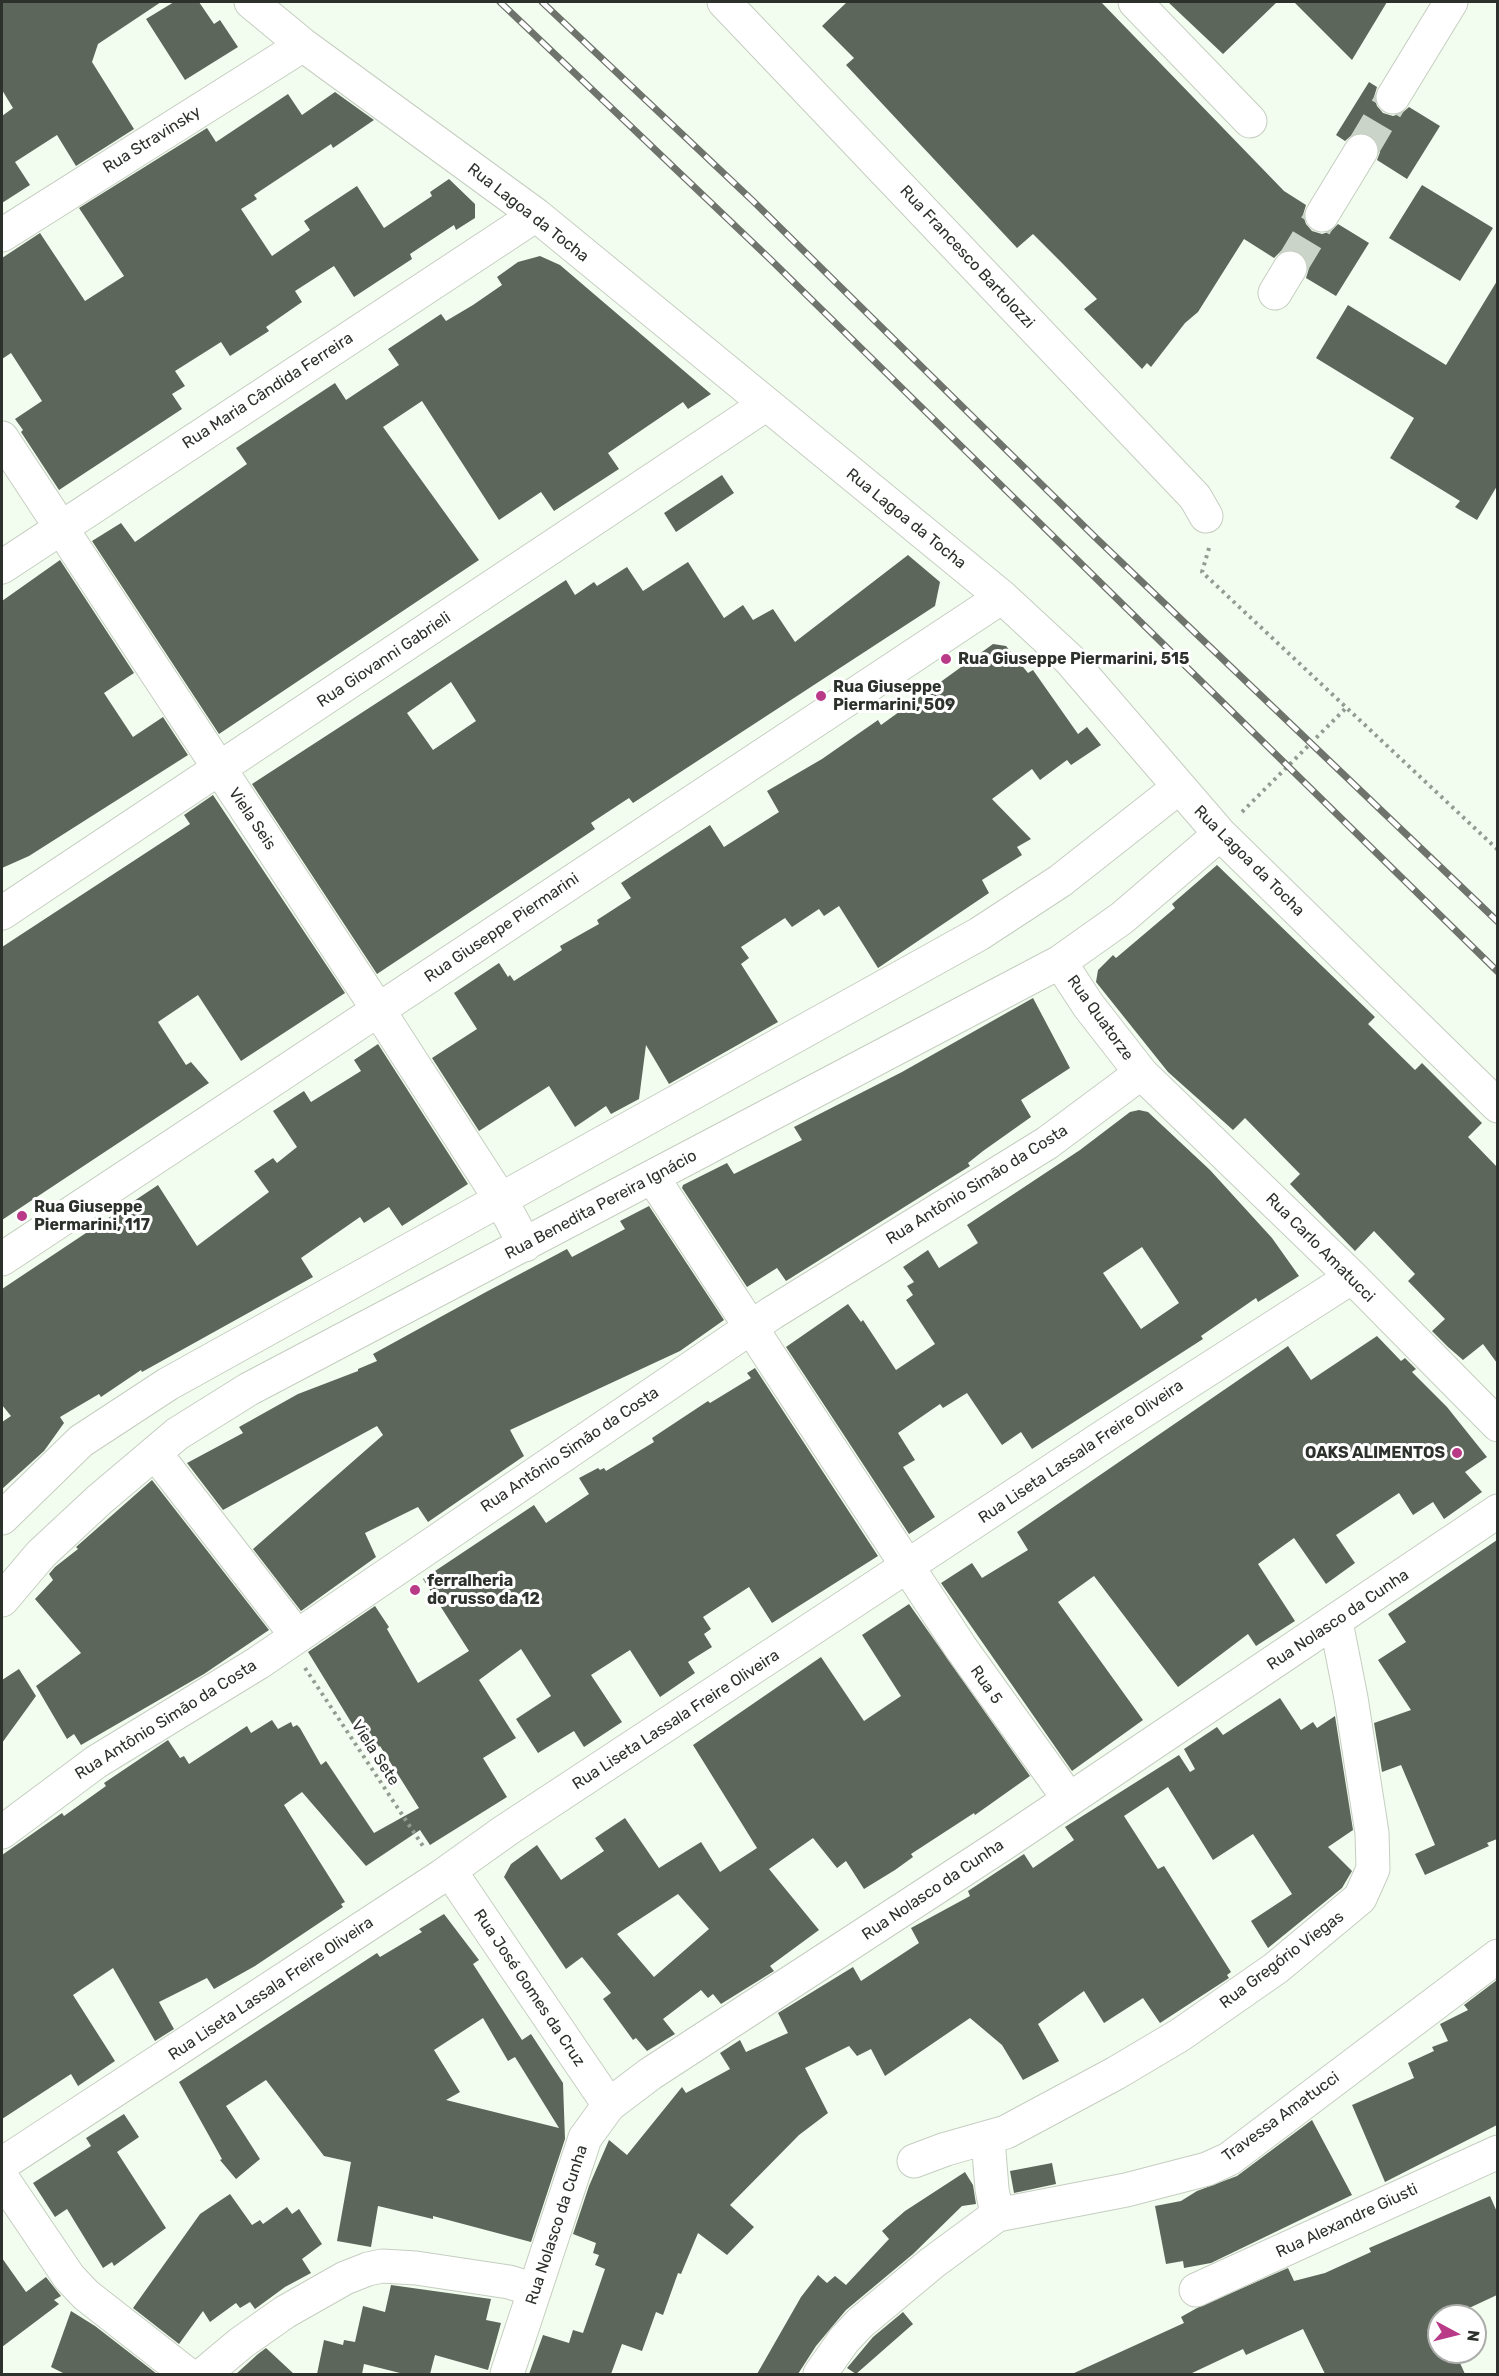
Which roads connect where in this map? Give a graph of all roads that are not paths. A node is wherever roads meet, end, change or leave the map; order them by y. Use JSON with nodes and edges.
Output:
{"nodes":[{"id":1,"x":251,"y":2,"type":"edge"},
{"id":2,"x":1135,"y":2,"type":"edge"},
{"id":3,"x":1451,"y":2,"type":"edge"},
{"id":4,"x":739,"y":7,"type":"edge"},
{"id":5,"x":303,"y":45,"type":"junction"},
{"id":6,"x":1394,"y":97,"type":"tunnel mouth"},
{"id":7,"x":1250,"y":121,"type":"dead end"},
{"id":8,"x":1361,"y":151,"type":"tunnel mouth"},
{"id":9,"x":536,"y":215,"type":"junction"},
{"id":10,"x":1322,"y":215,"type":"tunnel mouth"},
{"id":11,"x":2,"y":235,"type":"edge"},
{"id":12,"x":765,"y":405,"type":"junction"},
{"id":13,"x":2,"y":438,"type":"edge"},
{"id":14,"x":1206,"y":516,"type":"dead end"},
{"id":15,"x":61,"y":527,"type":"junction"},
{"id":16,"x":2,"y":567,"type":"edge"},
{"id":17,"x":1002,"y":597,"type":"junction"},
{"id":18,"x":219,"y":770,"type":"junction"},
{"id":19,"x":1178,"y":788,"type":"junction"},
{"id":20,"x":1220,"y":834,"type":"junction"},
{"id":21,"x":2,"y":913,"type":"edge"},
{"id":22,"x":1060,"y":963,"type":"junction"},
{"id":23,"x":379,"y":1011,"type":"junction"},
{"id":24,"x":1141,"y":1073,"type":"junction"},
{"id":25,"x":1497,"y":1106,"type":"edge"},
{"id":26,"x":653,"y":1178,"type":"junction"},
{"id":27,"x":501,"y":1200,"type":"junction"},
{"id":28,"x":525,"y":1245,"type":"junction"},
{"id":29,"x":2,"y":1259,"type":"edge"},
{"id":30,"x":1352,"y":1277,"type":"junction"},
{"id":31,"x":752,"y":1326,"type":"junction"},
{"id":32,"x":1497,"y":1425,"type":"edge"},
{"id":33,"x":155,"y":1453,"type":"junction"},
{"id":34,"x":1497,"y":1511,"type":"edge"},
{"id":35,"x":2,"y":1518,"type":"edge"},
{"id":36,"x":908,"y":1567,"type":"junction"},
{"id":37,"x":2,"y":1600,"type":"edge"},
{"id":38,"x":1336,"y":1622,"type":"junction"},
{"id":39,"x":292,"y":1639,"type":"junction"},
{"id":40,"x":1069,"y":1800,"type":"junction"},
{"id":41,"x":2,"y":1832,"type":"edge"},
{"id":42,"x":446,"y":1874,"type":"junction"},
{"id":43,"x":1497,"y":1956,"type":"edge"},
{"id":44,"x":609,"y":2105,"type":"junction"},
{"id":45,"x":988,"y":2139,"type":"junction"},
{"id":46,"x":1497,"y":2152,"type":"edge"},
{"id":47,"x":914,"y":2161,"type":"dead end"},
{"id":48,"x":2,"y":2164,"type":"edge"},
{"id":49,"x":2,"y":2178,"type":"edge"},
{"id":50,"x":997,"y":2215,"type":"junction"},
{"id":51,"x":536,"y":2290,"type":"junction"},
{"id":52,"x":1196,"y":2290,"type":"dead end"},
{"id":53,"x":187,"y":2374,"type":"edge"},
{"id":54,"x":204,"y":2374,"type":"edge"},
{"id":55,"x":507,"y":2374,"type":"edge"},
{"id":56,"x":820,"y":2374,"type":"edge"}],
"edges":[{"from":1,"to":5,"type":"street","name":"Rua Lagoa da Tocha"},
{"from":2,"to":7,"type":"street"},
{"from":3,"to":6,"type":"street"},
{"from":4,"to":14,"type":"street","name":"Rua Francesco Bartolozzi"},
{"from":5,"to":9,"type":"street","name":"Rua Lagoa da Tocha"},
{"from":5,"to":11,"type":"street","name":"Rua Stravinsky"},
{"from":8,"to":10,"type":"street"},
{"from":9,"to":12,"type":"street","name":"Rua Lagoa da Tocha"},
{"from":9,"to":15,"type":"street","name":"Rua Maria Cândida Ferreira"},
{"from":12,"to":17,"type":"street","name":"Rua Lagoa da Tocha"},
{"from":12,"to":18,"type":"street","name":"Rua Giovanni Gabrieli"},
{"from":13,"to":15,"type":"street","name":"Viela Seis"},
{"from":15,"to":16,"type":"street","name":"Rua Maria Cândida Ferreira"},
{"from":15,"to":18,"type":"street","name":"Viela Seis"},
{"from":17,"to":19,"type":"street","name":"Rua Lagoa da Tocha"},
{"from":17,"to":23,"type":"street","name":"Rua Giuseppe Piermarini"},
{"from":18,"to":21,"type":"street","name":"Rua Giovanni Gabrieli"},
{"from":18,"to":23,"type":"street","name":"Viela Seis"},
{"from":19,"to":20,"type":"street","name":"Rua Lagoa da Tocha"},
{"from":19,"to":27,"type":"street"},
{"from":20,"to":22,"type":"street","name":"Rua Benedita Pereira Ignácio"},
{"from":20,"to":25,"type":"street","name":"Rua Lagoa da Tocha"},
{"from":22,"to":24,"type":"street","name":"Rua Quatorze"},
{"from":22,"to":26,"type":"street","name":"Rua Benedita Pereira Ignácio"},
{"from":23,"to":27,"type":"street","name":"Viela Seis"},
{"from":23,"to":29,"type":"street","name":"Rua Giuseppe Piermarini"},
{"from":24,"to":30,"type":"street","name":"Rua Carlo Amatucci"},
{"from":24,"to":31,"type":"street","name":"Rua Antônio Simão da Costa"},
{"from":26,"to":28,"type":"street","name":"Rua Benedita Pereira Ignácio"},
{"from":26,"to":31,"type":"street","name":"Rua 5"},
{"from":27,"to":28,"type":"street","name":"Viela Seis"},
{"from":27,"to":35,"type":"street"},
{"from":28,"to":33,"type":"street","name":"Rua Benedita Pereira Ignácio"},
{"from":30,"to":32,"type":"street","name":"Rua Carlo Amatucci"},
{"from":30,"to":36,"type":"street","name":"Rua Liseta Lassala Freire Oliveira"},
{"from":31,"to":36,"type":"street","name":"Rua 5"},
{"from":31,"to":39,"type":"street","name":"Rua Antônio Simão da Costa"},
{"from":33,"to":37,"type":"street","name":"Rua Benedita Pereira Ignácio"},
{"from":33,"to":39,"type":"street"},
{"from":34,"to":38,"type":"street","name":"Rua Nolasco da Cunha"},
{"from":36,"to":40,"type":"street","name":"Rua 5"},
{"from":36,"to":42,"type":"street","name":"Rua Liseta Lassala Freire Oliveira"},
{"from":38,"to":40,"type":"street","name":"Rua Nolasco da Cunha"},
{"from":38,"to":45,"type":"street","name":"Rua Gregório Viegas"},
{"from":39,"to":41,"type":"street","name":"Rua Antônio Simão da Costa"},
{"from":40,"to":44,"type":"street","name":"Rua Nolasco da Cunha"},
{"from":42,"to":44,"type":"street","name":"Rua José Gomes da Cruz"},
{"from":42,"to":48,"type":"street","name":"Rua Liseta Lassala Freire Oliveira"},
{"from":43,"to":50,"type":"street","name":"Travessa Amatucci"},
{"from":44,"to":51,"type":"street","name":"Rua Nolasco da Cunha"},
{"from":45,"to":47,"type":"street","name":"Rua Gregório Viegas"},
{"from":45,"to":50,"type":"street"},
{"from":46,"to":52,"type":"street","name":"Rua Alexandre Giusti"},
{"from":49,"to":53,"type":"street"},
{"from":50,"to":56,"type":"street"},
{"from":51,"to":54,"type":"street"},
{"from":51,"to":55,"type":"street","name":"Rua Nolasco da Cunha"}]}
